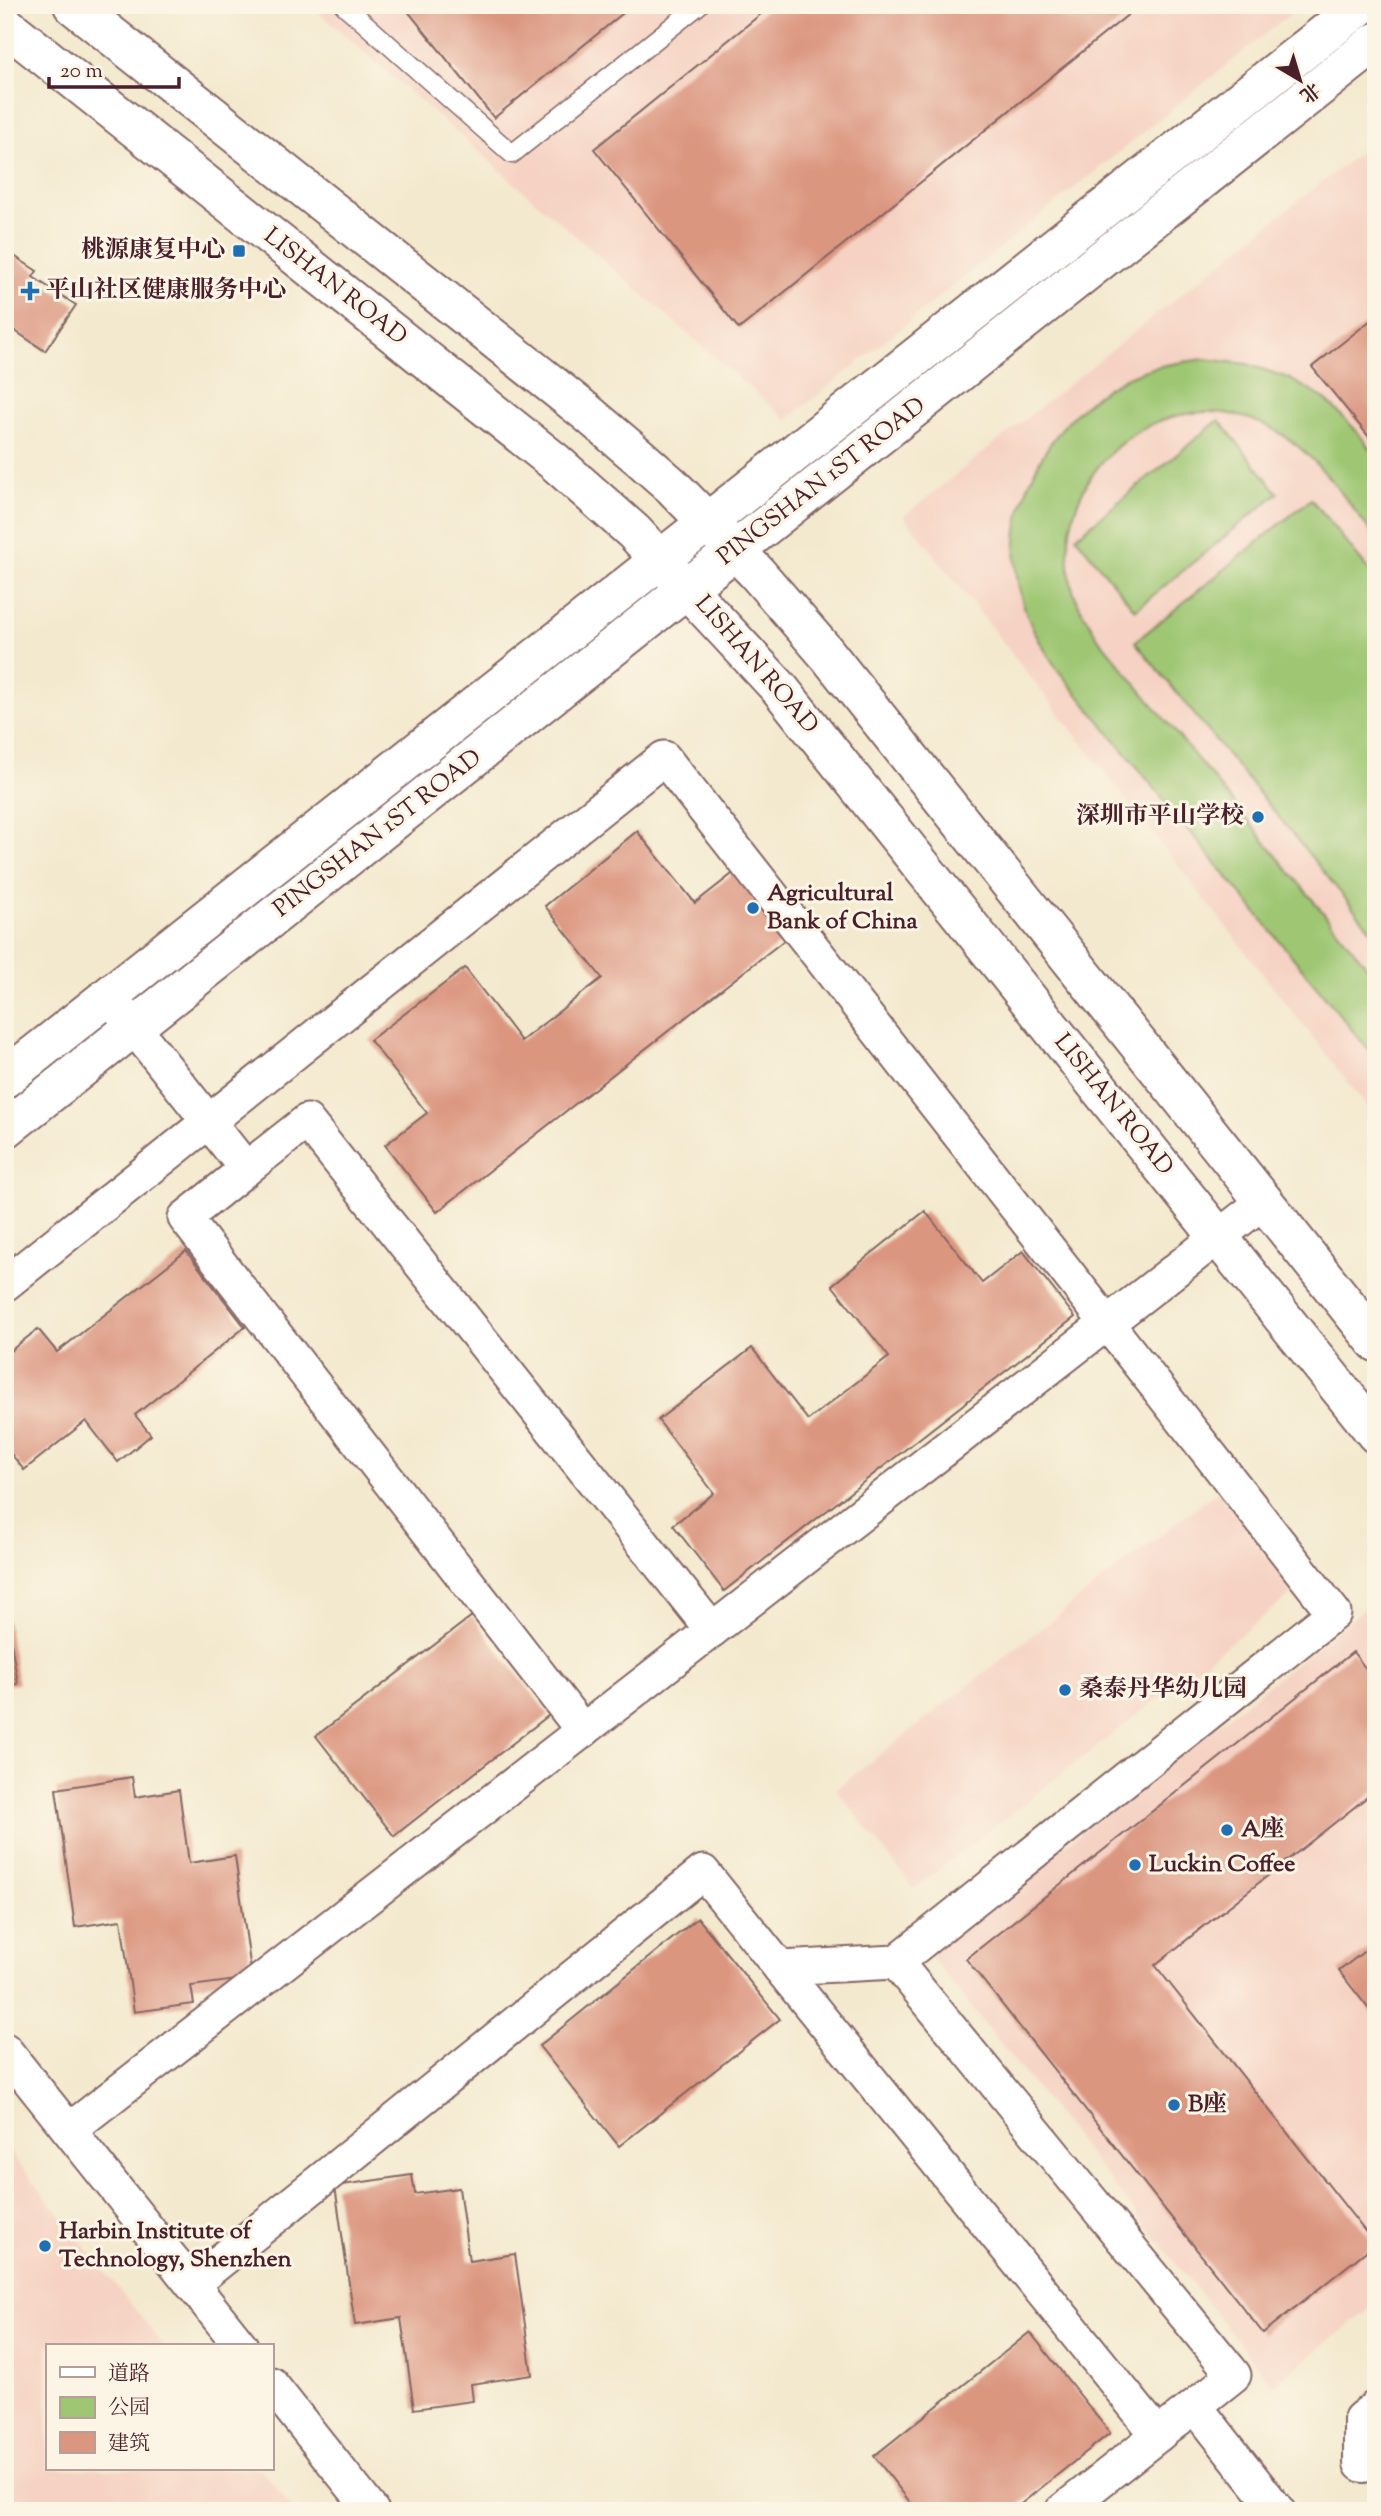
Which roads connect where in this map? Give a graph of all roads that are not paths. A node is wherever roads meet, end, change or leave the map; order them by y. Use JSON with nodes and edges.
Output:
{"nodes":[{"id":1,"x":73,"y":5,"type":"edge"},
{"id":2,"x":344,"y":5,"type":"edge"},
{"id":3,"x":699,"y":5,"type":"edge"},
{"id":4,"x":1361,"y":5,"type":"edge"},
{"id":5,"x":5,"y":25,"type":"edge"},
{"id":6,"x":1376,"y":43,"type":"edge"},
{"id":7,"x":708,"y":523,"type":"junction"},
{"id":8,"x":735,"y":550,"type":"junction"},
{"id":9,"x":661,"y":559,"type":"junction"},
{"id":10,"x":688,"y":588,"type":"junction"},
{"id":11,"x":109,"y":995,"type":"junction"},
{"id":12,"x":134,"y":1027,"type":"junction"},
{"id":13,"x":5,"y":1078,"type":"edge"},
{"id":14,"x":208,"y":1122,"type":"junction"},
{"id":15,"x":5,"y":1129,"type":"edge"},
{"id":16,"x":246,"y":1169,"type":"junction"},
{"id":17,"x":1264,"y":1202,"type":"junction"},
{"id":18,"x":1218,"y":1237,"type":"junction"},
{"id":19,"x":5,"y":1284,"type":"edge"},
{"id":20,"x":1107,"y":1323,"type":"junction"},
{"id":21,"x":1376,"y":1342,"type":"edge"},
{"id":22,"x":1376,"y":1434,"type":"edge"},
{"id":23,"x":712,"y":1630,"type":"junction"},
{"id":24,"x":583,"y":1731,"type":"junction"},
{"id":25,"x":896,"y":1962,"type":"junction"},
{"id":26,"x":780,"y":1968,"type":"junction"},
{"id":27,"x":5,"y":2050,"type":"edge"},
{"id":28,"x":69,"y":2130,"type":"junction"},
{"id":29,"x":192,"y":2284,"type":"junction"},
{"id":30,"x":239,"y":2344,"type":"edge"},
{"id":31,"x":273,"y":2387,"type":"edge"},
{"id":32,"x":1195,"y":2406,"type":"junction"},
{"id":33,"x":1376,"y":2410,"type":"edge"},
{"id":34,"x":1158,"y":2435,"type":"junction"},
{"id":35,"x":1376,"y":2460,"type":"edge"},
{"id":36,"x":372,"y":2511,"type":"edge"},
{"id":37,"x":1062,"y":2511,"type":"edge"},
{"id":38,"x":1278,"y":2511,"type":"edge"}],
"edges":[{"from":1,"to":7,"type":"street"},
{"from":2,"to":3,"type":"lane"},
{"from":4,"to":7,"type":"street","name":"PINGSHAN 1ST ROAD"},
{"from":5,"to":9,"type":"street","name":"LISHAN ROAD"},
{"from":6,"to":8,"type":"street","name":"PINGSHAN 1ST ROAD"},
{"from":7,"to":8,"type":"street"},
{"from":7,"to":9,"type":"street","name":"PINGSHAN 1ST ROAD"},
{"from":8,"to":10,"type":"street","name":"PINGSHAN 1ST ROAD"},
{"from":8,"to":17,"type":"street"},
{"from":9,"to":10,"type":"street","name":"LISHAN ROAD"},
{"from":9,"to":11,"type":"street","name":"PINGSHAN 1ST ROAD"},
{"from":10,"to":12,"type":"street","name":"PINGSHAN 1ST ROAD"},
{"from":10,"to":18,"type":"street","name":"LISHAN ROAD"},
{"from":11,"to":12,"type":"street"},
{"from":11,"to":13,"type":"street","name":"PINGSHAN 1ST ROAD"},
{"from":12,"to":14,"type":"street"},
{"from":12,"to":15,"type":"street","name":"PINGSHAN 1ST ROAD"},
{"from":14,"to":16,"type":"street"},
{"from":14,"to":19,"type":"street"},
{"from":14,"to":20,"type":"street"},
{"from":16,"to":23,"type":"street"},
{"from":16,"to":24,"type":"street"},
{"from":17,"to":18,"type":"street"},
{"from":17,"to":21,"type":"street"},
{"from":18,"to":20,"type":"street"},
{"from":18,"to":22,"type":"street","name":"LISHAN ROAD"},
{"from":20,"to":23,"type":"street"},
{"from":20,"to":25,"type":"street"},
{"from":23,"to":24,"type":"street"},
{"from":24,"to":28,"type":"street"},
{"from":25,"to":26,"type":"street"},
{"from":25,"to":32,"type":"street"},
{"from":26,"to":29,"type":"street"},
{"from":26,"to":34,"type":"street"},
{"from":27,"to":28,"type":"street"},
{"from":28,"to":29,"type":"street"},
{"from":29,"to":30,"type":"street"},
{"from":31,"to":36,"type":"street"},
{"from":32,"to":34,"type":"street"},
{"from":32,"to":38,"type":"street"},
{"from":33,"to":35,"type":"street"},
{"from":34,"to":37,"type":"street"}]}
